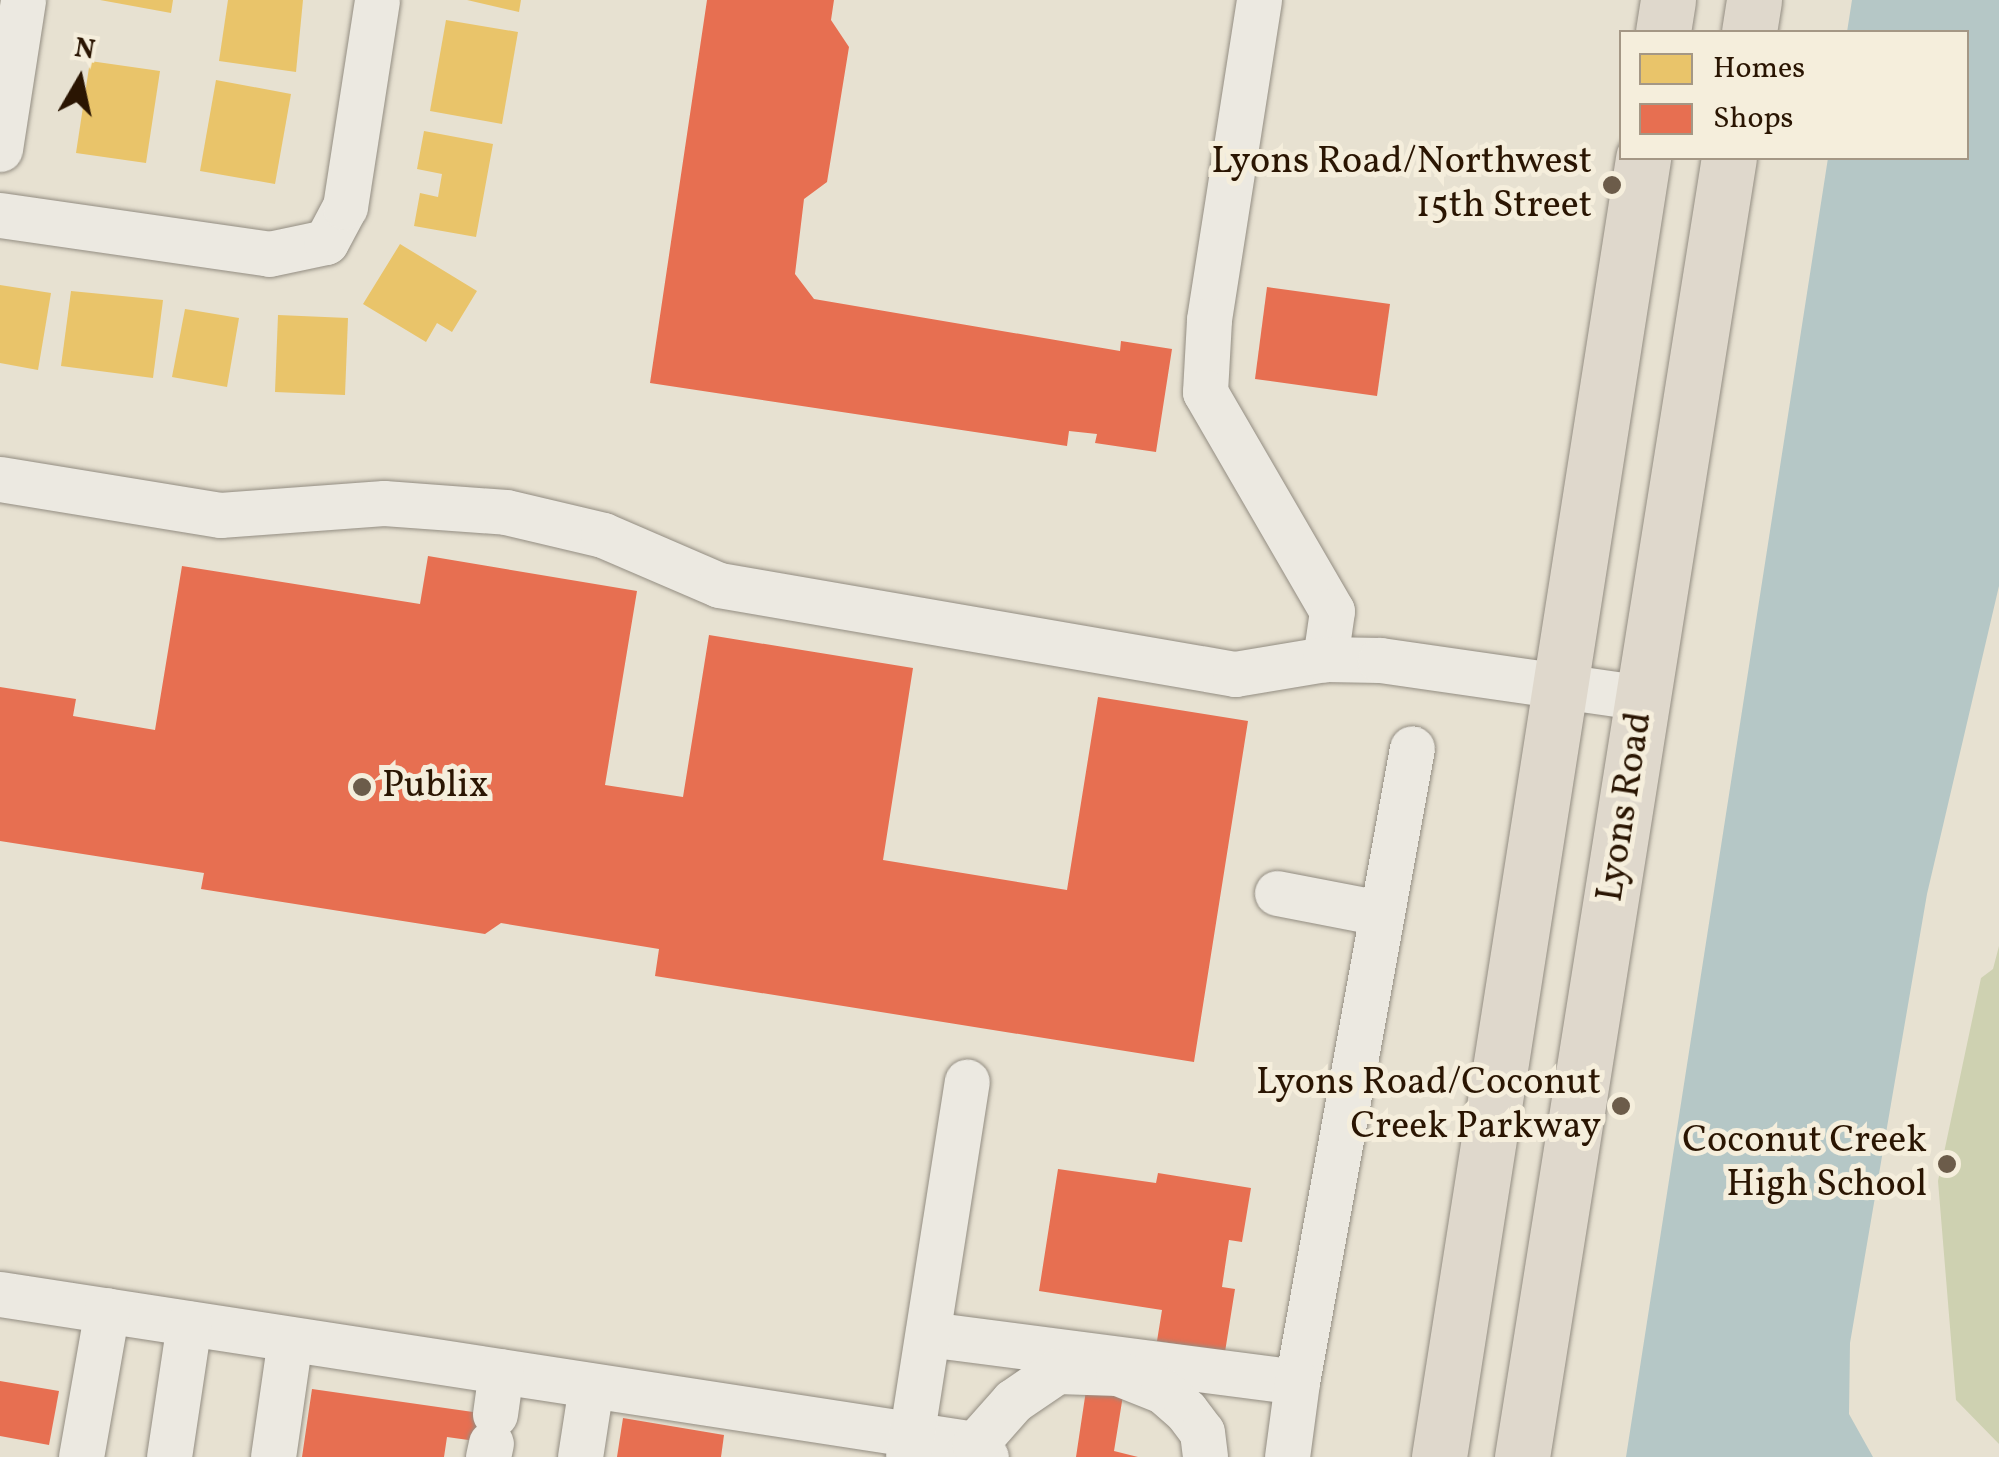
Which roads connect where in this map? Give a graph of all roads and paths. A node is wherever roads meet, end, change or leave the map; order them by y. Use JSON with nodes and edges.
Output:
{"nodes":[{"id":1,"x":23,"y":0,"type":"edge"},
{"id":2,"x":377,"y":0,"type":"edge"},
{"id":3,"x":1260,"y":0,"type":"edge"},
{"id":4,"x":1668,"y":0,"type":"edge"},
{"id":5,"x":1754,"y":0,"type":"edge"},
{"id":6,"x":1663,"y":30,"type":"edge"},
{"id":7,"x":1749,"y":30,"type":"edge"},
{"id":8,"x":0,"y":149,"type":"edge"},
{"id":9,"x":1643,"y":160,"type":"edge"},
{"id":10,"x":1729,"y":160,"type":"edge"},
{"id":11,"x":0,"y":215,"type":"edge"},
{"id":12,"x":0,"y":480,"type":"edge"},
{"id":13,"x":1325,"y":659,"type":"junction"},
{"id":14,"x":1559,"y":686,"type":"junction"},
{"id":15,"x":1644,"y":698,"type":"junction"},
{"id":16,"x":1412,"y":748,"type":"dead end"},
{"id":17,"x":1277,"y":893,"type":"dead end"},
{"id":18,"x":1381,"y":914,"type":"junction"},
{"id":19,"x":968,"y":1082,"type":"dead end"},
{"id":20,"x":0,"y":1294,"type":"edge"},
{"id":21,"x":106,"y":1310,"type":"junction"},
{"id":22,"x":189,"y":1323,"type":"junction"},
{"id":23,"x":928,"y":1334,"type":"junction"},
{"id":24,"x":290,"y":1339,"type":"junction"},
{"id":25,"x":1297,"y":1382,"type":"junction"},
{"id":26,"x":591,"y":1386,"type":"junction"},
{"id":27,"x":494,"y":1421,"type":"edge"},
{"id":28,"x":821,"y":1440,"type":"edge"},
{"id":29,"x":910,"y":1446,"type":"edge"},
{"id":30,"x":981,"y":1451,"type":"edge"},
{"id":31,"x":81,"y":1457,"type":"edge"},
{"id":32,"x":168,"y":1457,"type":"edge"},
{"id":33,"x":273,"y":1457,"type":"edge"},
{"id":34,"x":580,"y":1457,"type":"edge"},
{"id":35,"x":1205,"y":1457,"type":"edge"},
{"id":36,"x":1287,"y":1457,"type":"edge"},
{"id":37,"x":1440,"y":1457,"type":"edge"},
{"id":38,"x":1522,"y":1457,"type":"edge"}],
"edges":[{"from":1,"to":8,"type":"street"},
{"from":2,"to":11,"type":"street"},
{"from":3,"to":13,"type":"street"},
{"from":4,"to":6,"type":"main road"},
{"from":5,"to":7,"type":"main road"},
{"from":9,"to":14,"type":"main road"},
{"from":10,"to":15,"type":"main road","name":"Lyons Road"},
{"from":12,"to":13,"type":"street"},
{"from":13,"to":14,"type":"street"},
{"from":14,"to":15,"type":"street"},
{"from":14,"to":37,"type":"main road"},
{"from":15,"to":38,"type":"main road","name":"Lyons Road"},
{"from":16,"to":18,"type":"street"},
{"from":17,"to":18,"type":"street"},
{"from":18,"to":25,"type":"street"},
{"from":19,"to":23,"type":"street"},
{"from":20,"to":21,"type":"street"},
{"from":21,"to":22,"type":"street"},
{"from":21,"to":31,"type":"street"},
{"from":22,"to":24,"type":"street"},
{"from":22,"to":32,"type":"street"},
{"from":23,"to":25,"type":"street"},
{"from":23,"to":29,"type":"street"},
{"from":24,"to":27,"type":"street"},
{"from":24,"to":33,"type":"street"},
{"from":25,"to":36,"type":"street"},
{"from":26,"to":27,"type":"street"},
{"from":26,"to":28,"type":"street"},
{"from":26,"to":34,"type":"street"},
{"from":28,"to":29,"type":"street"},
{"from":29,"to":30,"type":"street"},
{"from":30,"to":35,"type":"street"}]}
